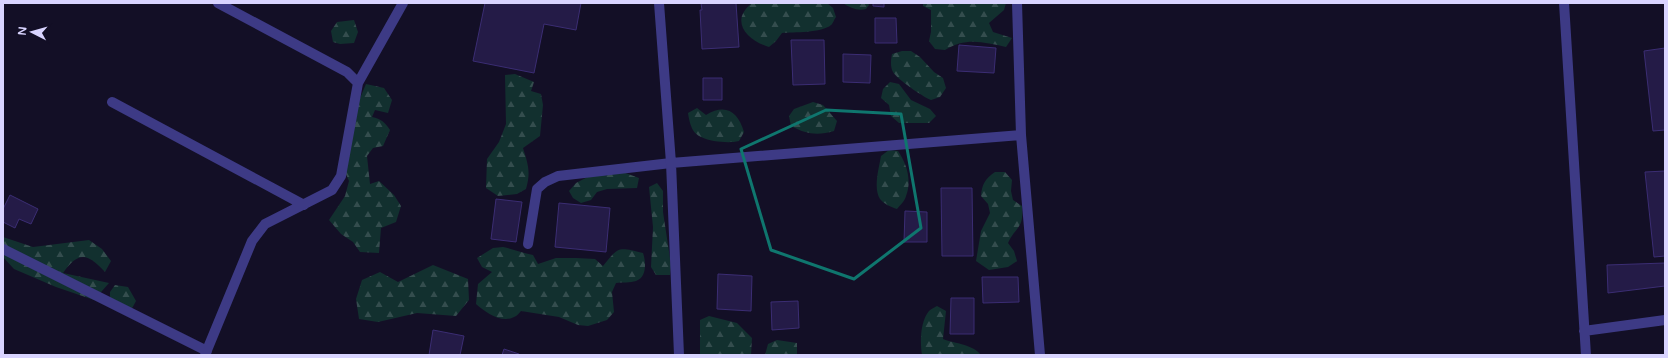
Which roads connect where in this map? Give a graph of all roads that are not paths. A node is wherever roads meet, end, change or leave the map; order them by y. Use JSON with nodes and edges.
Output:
{"nodes":[{"id":1,"x":218,"y":3,"type":"edge"},
{"id":2,"x":403,"y":3,"type":"edge"},
{"id":3,"x":659,"y":3,"type":"edge"},
{"id":4,"x":1017,"y":3,"type":"edge"},
{"id":5,"x":1564,"y":3,"type":"edge"},
{"id":6,"x":358,"y":83,"type":"junction"},
{"id":7,"x":112,"y":102,"type":"dead end"},
{"id":8,"x":1021,"y":135,"type":"junction"},
{"id":9,"x":671,"y":163,"type":"junction"},
{"id":10,"x":304,"y":205,"type":"junction"},
{"id":11,"x":528,"y":244,"type":"dead end"},
{"id":12,"x":3,"y":249,"type":"edge"},
{"id":13,"x":1665,"y":320,"type":"edge"},
{"id":14,"x":1584,"y":331,"type":"junction"},
{"id":15,"x":206,"y":353,"type":"edge"},
{"id":16,"x":679,"y":355,"type":"edge"},
{"id":17,"x":1040,"y":355,"type":"edge"},
{"id":18,"x":1586,"y":355,"type":"edge"}],
"edges":[{"from":1,"to":6,"type":"street"},
{"from":2,"to":6,"type":"street"},
{"from":3,"to":9,"type":"street"},
{"from":4,"to":8,"type":"street"},
{"from":5,"to":14,"type":"street"},
{"from":6,"to":10,"type":"street"},
{"from":7,"to":10,"type":"street"},
{"from":8,"to":9,"type":"street"},
{"from":8,"to":17,"type":"street"},
{"from":9,"to":11,"type":"street"},
{"from":9,"to":16,"type":"street"},
{"from":10,"to":15,"type":"street"},
{"from":12,"to":15,"type":"street"},
{"from":13,"to":14,"type":"street"},
{"from":14,"to":18,"type":"street"}]}
